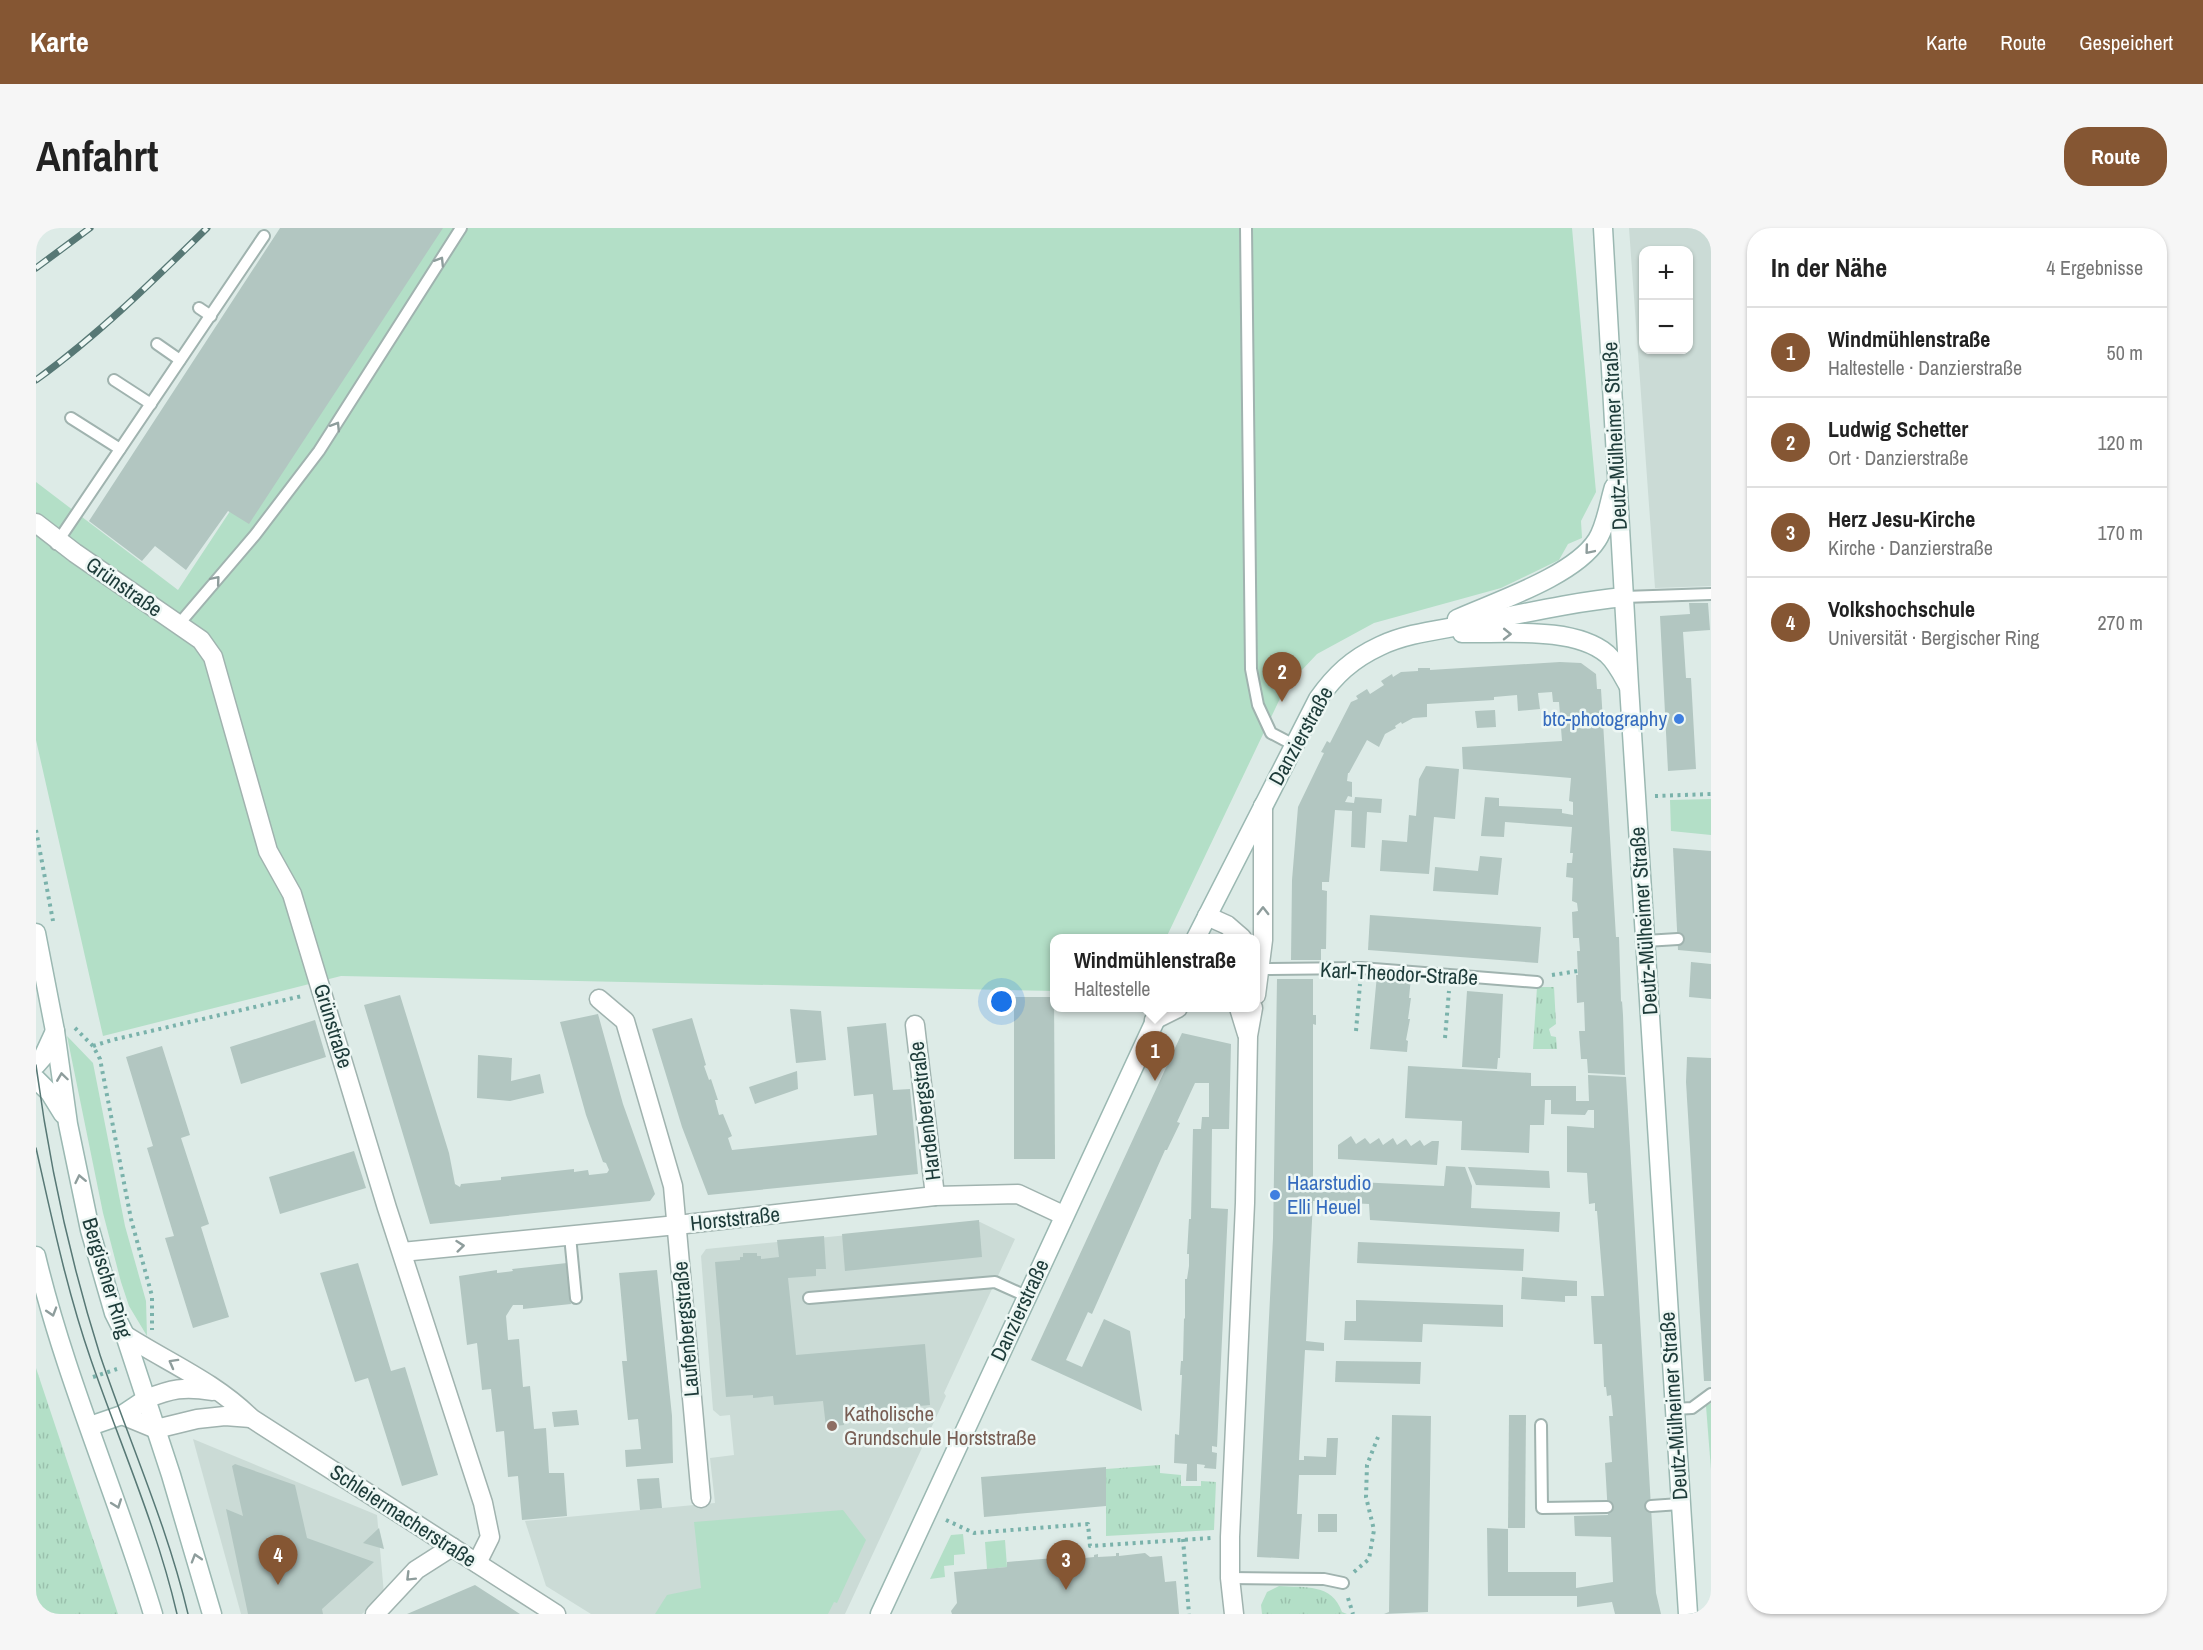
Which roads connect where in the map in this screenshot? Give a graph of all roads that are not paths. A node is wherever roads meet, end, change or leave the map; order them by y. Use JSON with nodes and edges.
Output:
{"nodes":[{"id":1,"x":461,"y":228,"type":"edge"},
{"id":2,"x":1246,"y":228,"type":"edge"},
{"id":3,"x":1603,"y":228,"type":"edge"},
{"id":4,"x":264,"y":236,"type":"dead end"},
{"id":5,"x":198,"y":308,"type":"dead end"},
{"id":6,"x":210,"y":316,"type":"junction"},
{"id":7,"x":158,"y":344,"type":"dead end"},
{"id":8,"x":180,"y":360,"type":"junction"},
{"id":9,"x":114,"y":380,"type":"dead end"},
{"id":10,"x":151,"y":404,"type":"junction"},
{"id":11,"x":70,"y":418,"type":"dead end"},
{"id":12,"x":120,"y":449,"type":"junction"},
{"id":13,"x":1617,"y":477,"type":"junction"},
{"id":14,"x":36,"y":522,"type":"edge"},
{"id":15,"x":36,"y":536,"type":"edge"},
{"id":16,"x":57,"y":542,"type":"junction"},
{"id":17,"x":1711,"y":594,"type":"edge"},
{"id":18,"x":1624,"y":597,"type":"junction"},
{"id":19,"x":178,"y":624,"type":"junction"},
{"id":20,"x":1428,"y":633,"type":"junction"},
{"id":21,"x":1629,"y":686,"type":"junction"},
{"id":22,"x":1294,"y":745,"type":"junction"},
{"id":23,"x":1263,"y":806,"type":"junction"},
{"id":24,"x":1208,"y":916,"type":"junction"},
{"id":25,"x":36,"y":933,"type":"edge"},
{"id":26,"x":1199,"y":934,"type":"edge"},
{"id":27,"x":1237,"y":934,"type":"edge"},
{"id":28,"x":1678,"y":939,"type":"dead end"},
{"id":29,"x":1645,"y":941,"type":"junction"},
{"id":30,"x":1260,"y":955,"type":"edge"},
{"id":31,"x":1260,"y":965,"type":"edge"},
{"id":32,"x":1537,"y":982,"type":"road end"},
{"id":33,"x":599,"y":999,"type":"dead end"},
{"id":34,"x":1242,"y":1012,"type":"edge"},
{"id":35,"x":1158,"y":1014,"type":"edge"},
{"id":36,"x":915,"y":1025,"type":"dead end"},
{"id":37,"x":55,"y":1031,"type":"junction"},
{"id":38,"x":36,"y":1065,"type":"edge"},
{"id":39,"x":36,"y":1079,"type":"edge"},
{"id":40,"x":68,"y":1124,"type":"junction"},
{"id":41,"x":935,"y":1196,"type":"junction"},
{"id":42,"x":1063,"y":1215,"type":"junction"},
{"id":43,"x":677,"y":1225,"type":"junction"},
{"id":44,"x":570,"y":1236,"type":"junction"},
{"id":45,"x":402,"y":1252,"type":"junction"},
{"id":46,"x":36,"y":1256,"type":"edge"},
{"id":47,"x":1026,"y":1296,"type":"junction"},
{"id":48,"x":576,"y":1298,"type":"dead end"},
{"id":49,"x":809,"y":1298,"type":"dead end"},
{"id":50,"x":125,"y":1335,"type":"junction"},
{"id":51,"x":219,"y":1392,"type":"junction"},
{"id":52,"x":1711,"y":1394,"type":"edge"},
{"id":53,"x":146,"y":1398,"type":"junction"},
{"id":54,"x":1674,"y":1409,"type":"junction"},
{"id":55,"x":122,"y":1415,"type":"junction"},
{"id":56,"x":251,"y":1418,"type":"junction"},
{"id":57,"x":1541,"y":1425,"type":"dead end"},
{"id":58,"x":90,"y":1426,"type":"junction"},
{"id":59,"x":156,"y":1429,"type":"junction"},
{"id":60,"x":701,"y":1498,"type":"dead end"},
{"id":61,"x":1680,"y":1504,"type":"junction"},
{"id":62,"x":1651,"y":1506,"type":"dead end"},
{"id":63,"x":1607,"y":1507,"type":"dead end"},
{"id":64,"x":452,"y":1547,"type":"junction"},
{"id":65,"x":477,"y":1563,"type":"junction"},
{"id":66,"x":1230,"y":1578,"type":"junction"},
{"id":67,"x":1342,"y":1582,"type":"road end"},
{"id":68,"x":153,"y":1614,"type":"edge"},
{"id":69,"x":212,"y":1614,"type":"edge"},
{"id":70,"x":375,"y":1614,"type":"edge"},
{"id":71,"x":556,"y":1614,"type":"edge"},
{"id":72,"x":880,"y":1614,"type":"edge"},
{"id":73,"x":1234,"y":1614,"type":"edge"},
{"id":74,"x":1688,"y":1614,"type":"edge"}],
"edges":[{"from":19,"to":1,"type":"lane","one_way":true},
{"from":2,"to":22,"type":"lane"},
{"from":3,"to":13,"type":"street","name":"Deutz-Mülheimer Straße"},
{"from":4,"to":6,"type":"lane"},
{"from":5,"to":6,"type":"lane"},
{"from":6,"to":8,"type":"lane"},
{"from":7,"to":8,"type":"lane"},
{"from":8,"to":10,"type":"lane"},
{"from":9,"to":10,"type":"lane"},
{"from":10,"to":12,"type":"lane"},
{"from":11,"to":12,"type":"lane"},
{"from":12,"to":16,"type":"lane"},
{"from":13,"to":18,"type":"street","name":"Deutz-Mülheimer Straße"},
{"from":13,"to":20,"type":"street","one_way":true},
{"from":14,"to":16,"type":"street","name":"Grünstraße"},
{"from":15,"to":16,"type":"street","name":"Grünstraße"},
{"from":16,"to":19,"type":"street","name":"Grünstraße"},
{"from":17,"to":18,"type":"lane"},
{"from":18,"to":20,"type":"street","name":"Danzierstraße"},
{"from":18,"to":21,"type":"street","name":"Deutz-Mülheimer Straße"},
{"from":19,"to":45,"type":"street","name":"Grünstraße"},
{"from":20,"to":21,"type":"street","one_way":true},
{"from":20,"to":22,"type":"street","name":"Danzierstraße"},
{"from":21,"to":29,"type":"street","name":"Deutz-Mülheimer Straße"},
{"from":22,"to":23,"type":"street","name":"Danzierstraße"},
{"from":23,"to":24,"type":"street","name":"Danzierstraße"},
{"from":30,"to":23,"type":"street","one_way":true},
{"from":24,"to":26,"type":"street","name":"Danzierstraße"},
{"from":24,"to":27,"type":"street"},
{"from":25,"to":37,"type":"street","name":"Bergischer Ring"},
{"from":28,"to":29,"type":"lane"},
{"from":29,"to":54,"type":"street","name":"Deutz-Mülheimer Straße"},
{"from":31,"to":32,"type":"lane","name":"Karl-Theodor-Straße"},
{"from":33,"to":43,"type":"street","name":"Laufenbergstraße"},
{"from":34,"to":66,"type":"street"},
{"from":35,"to":42,"type":"street","name":"Danzierstraße"},
{"from":36,"to":41,"type":"street","name":"Hardenbergstraße"},
{"from":37,"to":38,"type":"street"},
{"from":40,"to":37,"type":"street","name":"Bergischer Ring","one_way":true},
{"from":39,"to":40,"type":"street"},
{"from":50,"to":40,"type":"street","name":"Bergischer Ring","one_way":true},
{"from":41,"to":42,"type":"street","name":"Horststraße"},
{"from":41,"to":43,"type":"street","name":"Horststraße"},
{"from":42,"to":47,"type":"street","name":"Danzierstraße"},
{"from":43,"to":44,"type":"street","name":"Horststraße"},
{"from":43,"to":60,"type":"street","name":"Laufenbergstraße"},
{"from":45,"to":44,"type":"street","name":"Horststraße","one_way":true},
{"from":44,"to":48,"type":"lane"},
{"from":45,"to":65,"type":"street","name":"Grünstraße"},
{"from":46,"to":58,"type":"street","one_way":true},
{"from":47,"to":49,"type":"lane"},
{"from":47,"to":72,"type":"street","name":"Danzierstraße"},
{"from":51,"to":50,"type":"street","name":"Schleiermacherstraße","one_way":true},
{"from":50,"to":53,"type":"street","name":"Bergischer Ring"},
{"from":51,"to":53,"type":"street","name":"Schleiermacherstraße"},
{"from":51,"to":56,"type":"street","name":"Schleiermacherstraße"},
{"from":52,"to":54,"type":"lane"},
{"from":53,"to":55,"type":"street"},
{"from":53,"to":59,"type":"street","name":"Bergischer Ring"},
{"from":54,"to":61,"type":"street","name":"Deutz-Mülheimer Straße"},
{"from":55,"to":58,"type":"street"},
{"from":55,"to":59,"type":"street"},
{"from":56,"to":59,"type":"street","name":"Schleiermacherstraße"},
{"from":56,"to":64,"type":"street","name":"Schleiermacherstraße"},
{"from":57,"to":63,"type":"lane"},
{"from":58,"to":68,"type":"street","one_way":true},
{"from":69,"to":59,"type":"street","name":"Bergischer Ring","one_way":true},
{"from":61,"to":62,"type":"lane"},
{"from":61,"to":74,"type":"street","name":"Deutz-Mülheimer Straße"},
{"from":64,"to":65,"type":"street","name":"Schleiermacherstraße"},
{"from":64,"to":70,"type":"street","one_way":true},
{"from":65,"to":71,"type":"street","name":"Schleiermacherstraße"},
{"from":66,"to":67,"type":"lane"},
{"from":66,"to":73,"type":"street"}]}
